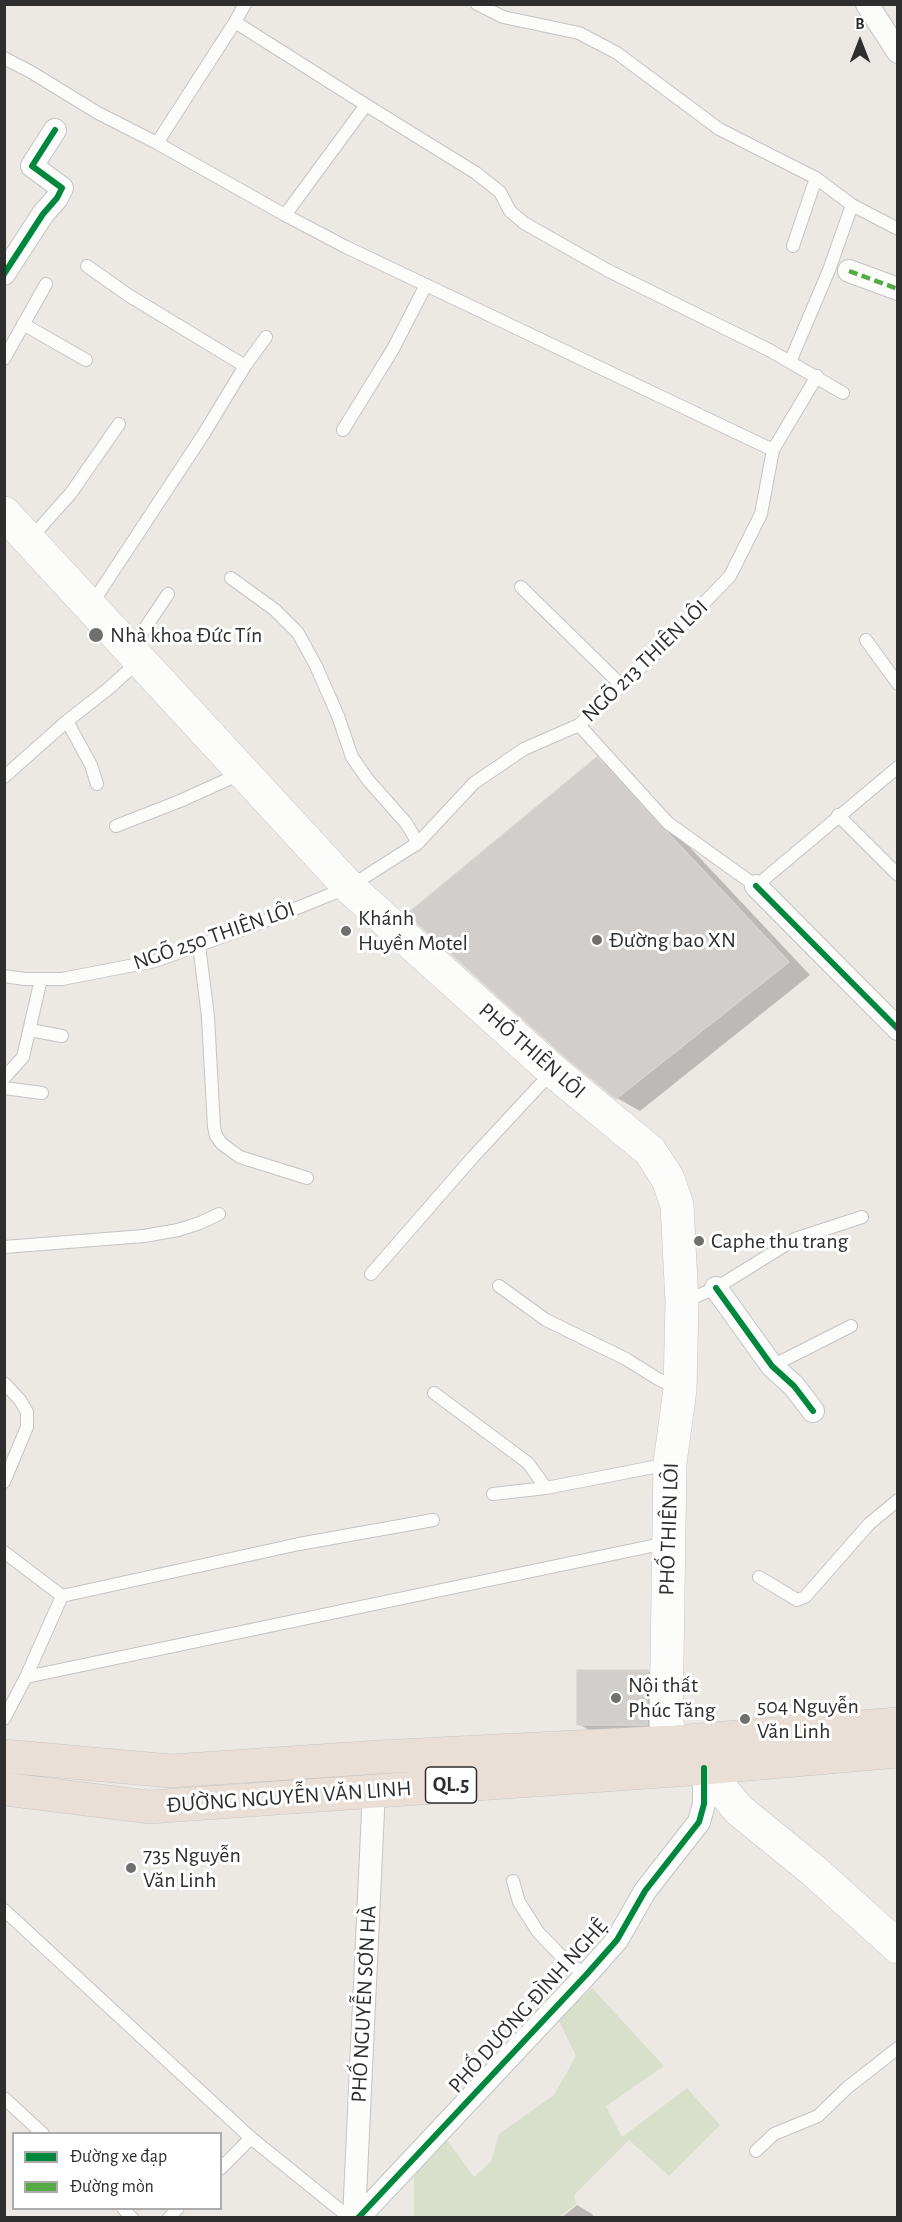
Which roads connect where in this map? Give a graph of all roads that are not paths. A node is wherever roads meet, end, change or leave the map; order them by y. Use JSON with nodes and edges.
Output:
{"nodes":[{"id":1,"x":245,"y":4,"type":"edge"},
{"id":2,"x":477,"y":4,"type":"edge"},
{"id":3,"x":867,"y":4,"type":"edge"},
{"id":4,"x":235,"y":22,"type":"junction"},
{"id":5,"x":897,"y":52,"type":"edge"},
{"id":6,"x":4,"y":58,"type":"edge"},
{"id":7,"x":366,"y":105,"type":"junction"},
{"id":8,"x":55,"y":130,"type":"dead end"},
{"id":9,"x":157,"y":143,"type":"junction"},
{"id":10,"x":816,"y":178,"type":"junction"},
{"id":11,"x":852,"y":205,"type":"junction"},
{"id":12,"x":285,"y":215,"type":"junction"},
{"id":13,"x":897,"y":229,"type":"edge"},
{"id":14,"x":793,"y":246,"type":"dead end"},
{"id":15,"x":87,"y":266,"type":"dead end"},
{"id":16,"x":849,"y":271,"type":"dead end"},
{"id":17,"x":4,"y":274,"type":"edge"},
{"id":18,"x":46,"y":284,"type":"dead end"},
{"id":19,"x":426,"y":285,"type":"junction"},
{"id":20,"x":897,"y":289,"type":"edge"},
{"id":21,"x":23,"y":324,"type":"junction"},
{"id":22,"x":266,"y":337,"type":"dead end"},
{"id":23,"x":4,"y":359,"type":"edge"},
{"id":24,"x":86,"y":360,"type":"dead end"},
{"id":25,"x":790,"y":362,"type":"junction"},
{"id":26,"x":245,"y":366,"type":"junction"},
{"id":27,"x":817,"y":376,"type":"junction"},
{"id":28,"x":843,"y":393,"type":"dead end"},
{"id":29,"x":119,"y":424,"type":"dead end"},
{"id":30,"x":343,"y":430,"type":"dead end"},
{"id":31,"x":773,"y":450,"type":"junction"},
{"id":32,"x":4,"y":513,"type":"edge"},
{"id":33,"x":29,"y":540,"type":"junction"},
{"id":34,"x":231,"y":578,"type":"dead end"},
{"id":35,"x":521,"y":587,"type":"dead end"},
{"id":36,"x":168,"y":594,"type":"dead end"},
{"id":37,"x":90,"y":607,"type":"junction"},
{"id":38,"x":866,"y":640,"type":"dead end"},
{"id":39,"x":135,"y":655,"type":"junction"},
{"id":40,"x":897,"y":684,"type":"edge"},
{"id":41,"x":622,"y":686,"type":"junction"},
{"id":42,"x":67,"y":721,"type":"junction"},
{"id":43,"x":579,"y":725,"type":"junction"},
{"id":44,"x":897,"y":767,"type":"edge"},
{"id":45,"x":243,"y":772,"type":"junction"},
{"id":46,"x":4,"y":777,"type":"edge"},
{"id":47,"x":97,"y":784,"type":"dead end"},
{"id":48,"x":838,"y":815,"type":"junction"},
{"id":49,"x":116,"y":826,"type":"dead end"},
{"id":50,"x":418,"y":843,"type":"junction"},
{"id":51,"x":897,"y":875,"type":"edge"},
{"id":52,"x":756,"y":886,"type":"junction"},
{"id":53,"x":349,"y":887,"type":"junction"},
{"id":54,"x":199,"y":945,"type":"junction"},
{"id":55,"x":4,"y":976,"type":"edge"},
{"id":56,"x":40,"y":979,"type":"junction"},
{"id":57,"x":897,"y":1029,"type":"edge"},
{"id":58,"x":30,"y":1030,"type":"junction"},
{"id":59,"x":62,"y":1036,"type":"dead end"},
{"id":60,"x":553,"y":1071,"type":"junction"},
{"id":61,"x":4,"y":1078,"type":"edge"},
{"id":62,"x":4,"y":1088,"type":"edge"},
{"id":63,"x":42,"y":1093,"type":"dead end"},
{"id":64,"x":307,"y":1178,"type":"dead end"},
{"id":65,"x":219,"y":1214,"type":"dead end"},
{"id":66,"x":862,"y":1217,"type":"dead end"},
{"id":67,"x":4,"y":1247,"type":"edge"},
{"id":68,"x":371,"y":1274,"type":"dead end"},
{"id":69,"x":499,"y":1286,"type":"dead end"},
{"id":70,"x":716,"y":1288,"type":"junction"},
{"id":71,"x":682,"y":1302,"type":"junction"},
{"id":72,"x":851,"y":1326,"type":"dead end"},
{"id":73,"x":772,"y":1366,"type":"junction"},
{"id":74,"x":4,"y":1383,"type":"edge"},
{"id":75,"x":680,"y":1389,"type":"junction"},
{"id":76,"x":434,"y":1393,"type":"dead end"},
{"id":77,"x":813,"y":1411,"type":"dead end"},
{"id":78,"x":670,"y":1463,"type":"junction"},
{"id":79,"x":4,"y":1482,"type":"edge"},
{"id":80,"x":546,"y":1488,"type":"junction"},
{"id":81,"x":493,"y":1494,"type":"dead end"},
{"id":82,"x":897,"y":1500,"type":"edge"},
{"id":83,"x":434,"y":1520,"type":"dead end"},
{"id":84,"x":668,"y":1543,"type":"junction"},
{"id":85,"x":4,"y":1552,"type":"edge"},
{"id":86,"x":759,"y":1577,"type":"dead end"},
{"id":87,"x":62,"y":1596,"type":"junction"},
{"id":88,"x":26,"y":1677,"type":"junction"},
{"id":89,"x":4,"y":1719,"type":"edge"},
{"id":90,"x":897,"y":1724,"type":"edge"},
{"id":91,"x":675,"y":1742,"type":"junction"},
{"id":92,"x":897,"y":1750,"type":"edge"},
{"id":93,"x":4,"y":1756,"type":"edge"},
{"id":94,"x":704,"y":1768,"type":"junction"},
{"id":95,"x":4,"y":1790,"type":"edge"},
{"id":96,"x":374,"y":1790,"type":"junction"},
{"id":97,"x":513,"y":1881,"type":"dead end"},
{"id":98,"x":4,"y":1910,"type":"edge"},
{"id":99,"x":897,"y":1947,"type":"edge"},
{"id":100,"x":586,"y":1975,"type":"junction"},
{"id":101,"x":897,"y":2048,"type":"edge"},
{"id":102,"x":4,"y":2098,"type":"edge"},
{"id":103,"x":41,"y":2132,"type":"edge"},
{"id":104,"x":251,"y":2138,"type":"junction"},
{"id":105,"x":756,"y":2151,"type":"dead end"},
{"id":106,"x":222,"y":2167,"type":"edge"},
{"id":107,"x":350,"y":2217,"type":"edge"},
{"id":108,"x":356,"y":2217,"type":"edge"}],
"edges":[{"from":1,"to":4,"type":"lane"},
{"from":2,"to":10,"type":"lane"},
{"from":3,"to":5,"type":"street"},
{"from":4,"to":7,"type":"lane"},
{"from":4,"to":9,"type":"lane"},
{"from":6,"to":9,"type":"lane"},
{"from":7,"to":12,"type":"lane"},
{"from":7,"to":25,"type":"lane"},
{"from":8,"to":17,"type":"street"},
{"from":9,"to":12,"type":"lane"},
{"from":10,"to":11,"type":"lane"},
{"from":10,"to":14,"type":"lane"},
{"from":11,"to":13,"type":"lane"},
{"from":11,"to":25,"type":"lane"},
{"from":12,"to":19,"type":"lane"},
{"from":15,"to":26,"type":"lane"},
{"from":16,"to":20,"type":"street"},
{"from":18,"to":21,"type":"lane"},
{"from":19,"to":30,"type":"lane"},
{"from":19,"to":31,"type":"lane"},
{"from":21,"to":23,"type":"lane"},
{"from":21,"to":24,"type":"lane"},
{"from":22,"to":26,"type":"lane"},
{"from":25,"to":27,"type":"lane"},
{"from":26,"to":37,"type":"lane"},
{"from":27,"to":28,"type":"lane"},
{"from":27,"to":31,"type":"lane","name":"NGÕ 213 THIÊN LÔI"},
{"from":29,"to":33,"type":"lane"},
{"from":31,"to":41,"type":"lane","name":"NGÕ 213 THIÊN LÔI"},
{"from":32,"to":33,"type":"main road","name":"PHỐ THIÊN LÔI"},
{"from":33,"to":37,"type":"main road","name":"PHỐ THIÊN LÔI"},
{"from":34,"to":50,"type":"lane"},
{"from":35,"to":41,"type":"lane"},
{"from":36,"to":39,"type":"lane"},
{"from":37,"to":39,"type":"main road","name":"PHỐ THIÊN LÔI"},
{"from":38,"to":40,"type":"lane"},
{"from":39,"to":42,"type":"lane"},
{"from":39,"to":45,"type":"main road","name":"PHỐ THIÊN LÔI"},
{"from":41,"to":43,"type":"lane","name":"NGÕ 213 THIÊN LÔI"},
{"from":42,"to":46,"type":"lane"},
{"from":42,"to":47,"type":"lane"},
{"from":43,"to":50,"type":"lane","name":"NGÕ 213 THIÊN LÔI"},
{"from":43,"to":52,"type":"lane"},
{"from":44,"to":48,"type":"lane"},
{"from":45,"to":49,"type":"lane"},
{"from":45,"to":53,"type":"main road","name":"PHỐ THIÊN LÔI"},
{"from":48,"to":51,"type":"lane"},
{"from":48,"to":52,"type":"lane"},
{"from":50,"to":53,"type":"lane","name":"NGÕ 213 THIÊN LÔI"},
{"from":52,"to":57,"type":"street"},
{"from":53,"to":54,"type":"lane","name":"NGÕ 250 THIÊN LÔI"},
{"from":53,"to":60,"type":"main road","name":"PHỐ THIÊN LÔI"},
{"from":54,"to":56,"type":"lane","name":"NGÕ 250 THIÊN LÔI"},
{"from":54,"to":64,"type":"lane"},
{"from":55,"to":56,"type":"lane","name":"NGÕ 250 THIÊN LÔI"},
{"from":56,"to":58,"type":"lane"},
{"from":58,"to":59,"type":"lane"},
{"from":58,"to":61,"type":"lane"},
{"from":60,"to":68,"type":"lane"},
{"from":60,"to":71,"type":"main road","name":"PHỐ THIÊN LÔI"},
{"from":62,"to":63,"type":"lane"},
{"from":65,"to":67,"type":"lane"},
{"from":66,"to":70,"type":"lane"},
{"from":69,"to":75,"type":"lane"},
{"from":70,"to":71,"type":"lane"},
{"from":70,"to":73,"type":"street"},
{"from":71,"to":75,"type":"main road","name":"PHỐ THIÊN LÔI"},
{"from":72,"to":73,"type":"lane"},
{"from":73,"to":77,"type":"street"},
{"from":74,"to":79,"type":"lane"},
{"from":75,"to":78,"type":"main road","name":"PHỐ THIÊN LÔI"},
{"from":76,"to":80,"type":"lane"},
{"from":78,"to":80,"type":"lane"},
{"from":78,"to":84,"type":"main road","name":"PHỐ THIÊN LÔI"},
{"from":80,"to":81,"type":"lane"},
{"from":82,"to":86,"type":"lane"},
{"from":83,"to":87,"type":"lane"},
{"from":84,"to":88,"type":"lane"},
{"from":84,"to":91,"type":"main road","name":"PHỐ THIÊN LÔI"},
{"from":85,"to":87,"type":"lane"},
{"from":87,"to":88,"type":"lane"},
{"from":88,"to":89,"type":"lane"},
{"from":90,"to":91,"type":"highway","name":"ĐƯỜNG NGUYỄN VĂN LINH","number":"QL.5"},
{"from":91,"to":93,"type":"highway","name":"ĐƯỜNG NGUYỄN VĂN LINH","number":"QL.5"},
{"from":91,"to":94,"type":"main road"},
{"from":92,"to":94,"type":"highway","name":"ĐƯỜNG NGUYỄN VĂN LINH","number":"QL.5"},
{"from":94,"to":96,"type":"highway","name":"ĐƯỜNG NGUYỄN VĂN LINH","number":"QL.5"},
{"from":94,"to":99,"type":"main road"},
{"from":94,"to":100,"type":"street","name":"PHỐ DƯƠNG ĐÌNH NGHỆ"},
{"from":95,"to":96,"type":"highway","name":"ĐƯỜNG NGUYỄN VĂN LINH","number":"QL.5"},
{"from":96,"to":108,"type":"street","name":"PHỐ NGUYỄN SƠN HÀ"},
{"from":97,"to":100,"type":"lane"},
{"from":98,"to":104,"type":"lane"},
{"from":100,"to":108,"type":"street","name":"PHỐ DƯƠNG ĐÌNH NGHỆ"},
{"from":101,"to":105,"type":"lane"},
{"from":102,"to":103,"type":"lane"},
{"from":104,"to":106,"type":"lane"},
{"from":104,"to":107,"type":"lane"}]}
